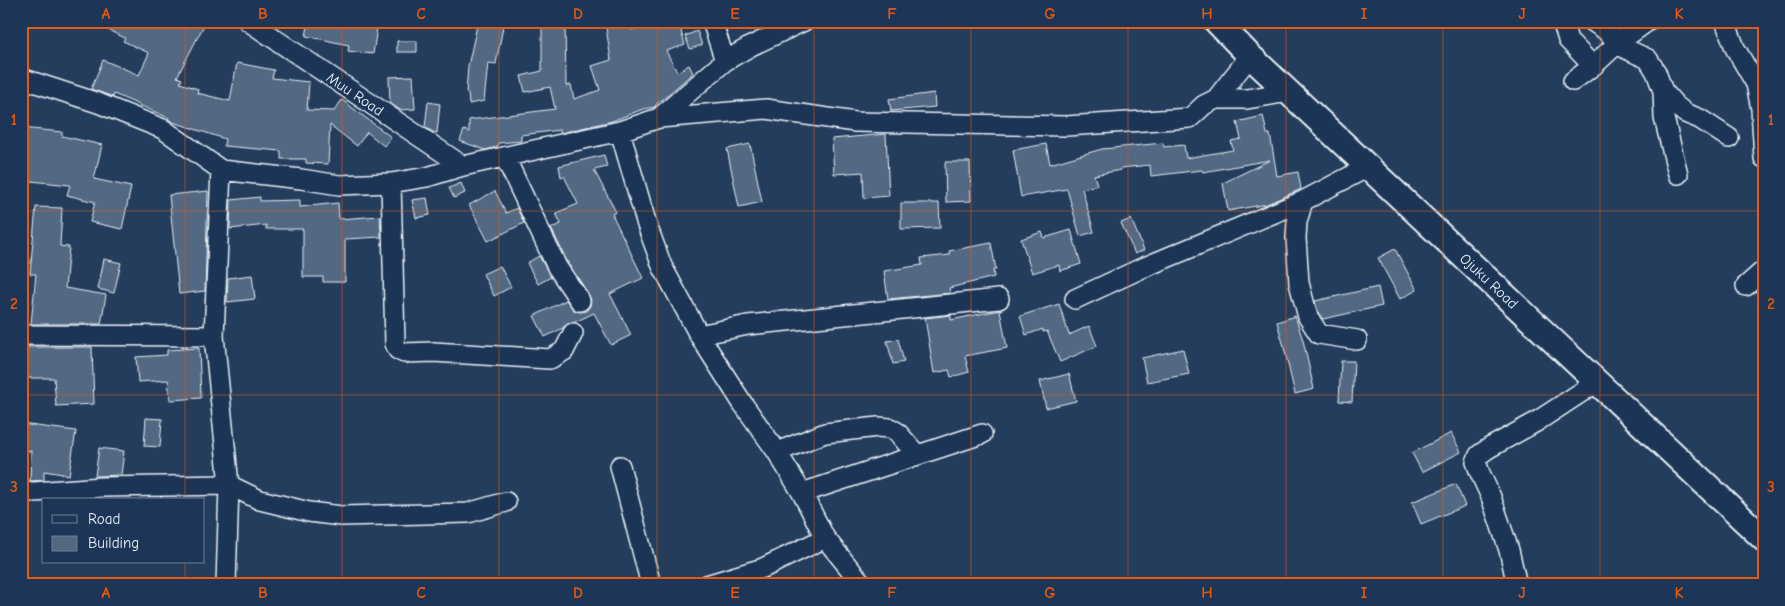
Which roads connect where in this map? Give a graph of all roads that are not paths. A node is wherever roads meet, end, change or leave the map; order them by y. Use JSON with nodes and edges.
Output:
{"nodes":[{"id":1,"x":248,"y":21,"type":"edge"},
{"id":2,"x":712,"y":21,"type":"edge"},
{"id":3,"x":804,"y":21,"type":"edge"},
{"id":4,"x":1216,"y":21,"type":"edge"},
{"id":5,"x":1562,"y":21,"type":"edge"},
{"id":6,"x":1592,"y":21,"type":"edge"},
{"id":7,"x":1648,"y":21,"type":"edge"},
{"id":8,"x":1725,"y":21,"type":"edge"},
{"id":9,"x":1618,"y":42,"type":"junction"},
{"id":10,"x":1250,"y":56,"type":"junction"},
{"id":11,"x":725,"y":61,"type":"junction"},
{"id":12,"x":1593,"y":66,"type":"junction"},
{"id":13,"x":21,"y":78,"type":"edge"},
{"id":14,"x":1573,"y":81,"type":"dead end"},
{"id":15,"x":1664,"y":91,"type":"junction"},
{"id":16,"x":1289,"y":92,"type":"junction"},
{"id":17,"x":1216,"y":99,"type":"junction"},
{"id":18,"x":659,"y":118,"type":"junction"},
{"id":19,"x":620,"y":131,"type":"junction"},
{"id":20,"x":1728,"y":138,"type":"dead end"},
{"id":21,"x":505,"y":157,"type":"junction"},
{"id":22,"x":1764,"y":158,"type":"edge"},
{"id":23,"x":463,"y":166,"type":"junction"},
{"id":24,"x":1368,"y":167,"type":"junction"},
{"id":25,"x":221,"y":170,"type":"junction"},
{"id":26,"x":1678,"y":174,"type":"dead end"},
{"id":27,"x":391,"y":183,"type":"junction"},
{"id":28,"x":1303,"y":201,"type":"junction"},
{"id":29,"x":1764,"y":270,"type":"edge"},
{"id":30,"x":1746,"y":286,"type":"dead end"},
{"id":31,"x":999,"y":299,"type":"dead end"},
{"id":32,"x":1075,"y":299,"type":"dead end"},
{"id":33,"x":580,"y":301,"type":"dead end"},
{"id":34,"x":573,"y":333,"type":"dead end"},
{"id":35,"x":700,"y":335,"type":"junction"},
{"id":36,"x":21,"y":336,"type":"edge"},
{"id":37,"x":214,"y":336,"type":"junction"},
{"id":38,"x":1357,"y":340,"type":"dead end"},
{"id":39,"x":1597,"y":382,"type":"junction"},
{"id":40,"x":982,"y":434,"type":"dead end"},
{"id":41,"x":777,"y":452,"type":"junction"},
{"id":42,"x":917,"y":455,"type":"junction"},
{"id":43,"x":620,"y":466,"type":"dead end"},
{"id":44,"x":228,"y":485,"type":"junction"},
{"id":45,"x":21,"y":492,"type":"edge"},
{"id":46,"x":802,"y":493,"type":"junction"},
{"id":47,"x":506,"y":502,"type":"dead end"},
{"id":48,"x":825,"y":538,"type":"junction"},
{"id":49,"x":1764,"y":539,"type":"edge"},
{"id":50,"x":764,"y":576,"type":"edge"},
{"id":51,"x":226,"y":585,"type":"edge"},
{"id":52,"x":651,"y":585,"type":"edge"},
{"id":53,"x":706,"y":585,"type":"edge"},
{"id":54,"x":863,"y":585,"type":"edge"},
{"id":55,"x":1517,"y":585,"type":"edge"}],
"edges":[{"from":1,"to":23,"type":"street","name":"Muu Road"},
{"from":2,"to":11,"type":"street"},
{"from":3,"to":11,"type":"street"},
{"from":4,"to":10,"type":"main road","name":"Ojuku Road"},
{"from":5,"to":12,"type":"street"},
{"from":6,"to":9,"type":"street"},
{"from":7,"to":9,"type":"street"},
{"from":8,"to":22,"type":"street"},
{"from":9,"to":12,"type":"street"},
{"from":9,"to":15,"type":"street"},
{"from":10,"to":16,"type":"main road","name":"Ojuku Road"},
{"from":10,"to":17,"type":"street"},
{"from":11,"to":18,"type":"street"},
{"from":12,"to":14,"type":"street"},
{"from":13,"to":25,"type":"street"},
{"from":15,"to":20,"type":"street"},
{"from":15,"to":26,"type":"street"},
{"from":16,"to":17,"type":"street"},
{"from":16,"to":24,"type":"main road","name":"Ojuku Road"},
{"from":17,"to":18,"type":"street"},
{"from":18,"to":19,"type":"street"},
{"from":19,"to":21,"type":"street"},
{"from":19,"to":35,"type":"street"},
{"from":21,"to":23,"type":"street"},
{"from":21,"to":33,"type":"street"},
{"from":23,"to":27,"type":"street"},
{"from":24,"to":28,"type":"street"},
{"from":24,"to":39,"type":"main road","name":"Ojuku Road"},
{"from":25,"to":27,"type":"street"},
{"from":25,"to":37,"type":"street"},
{"from":27,"to":34,"type":"street"},
{"from":28,"to":32,"type":"street"},
{"from":28,"to":38,"type":"street"},
{"from":29,"to":30,"type":"street"},
{"from":31,"to":35,"type":"street"},
{"from":35,"to":41,"type":"street"},
{"from":36,"to":37,"type":"street"},
{"from":37,"to":44,"type":"street"},
{"from":39,"to":49,"type":"main road","name":"Ojuku Road"},
{"from":39,"to":55,"type":"street"},
{"from":40,"to":42,"type":"street"},
{"from":41,"to":42,"type":"street"},
{"from":41,"to":46,"type":"street"},
{"from":42,"to":46,"type":"street"},
{"from":43,"to":52,"type":"street"},
{"from":44,"to":45,"type":"street"},
{"from":44,"to":47,"type":"street"},
{"from":44,"to":51,"type":"street"},
{"from":46,"to":48,"type":"street"},
{"from":48,"to":50,"type":"street"},
{"from":48,"to":54,"type":"street"},
{"from":50,"to":53,"type":"street"}]}
